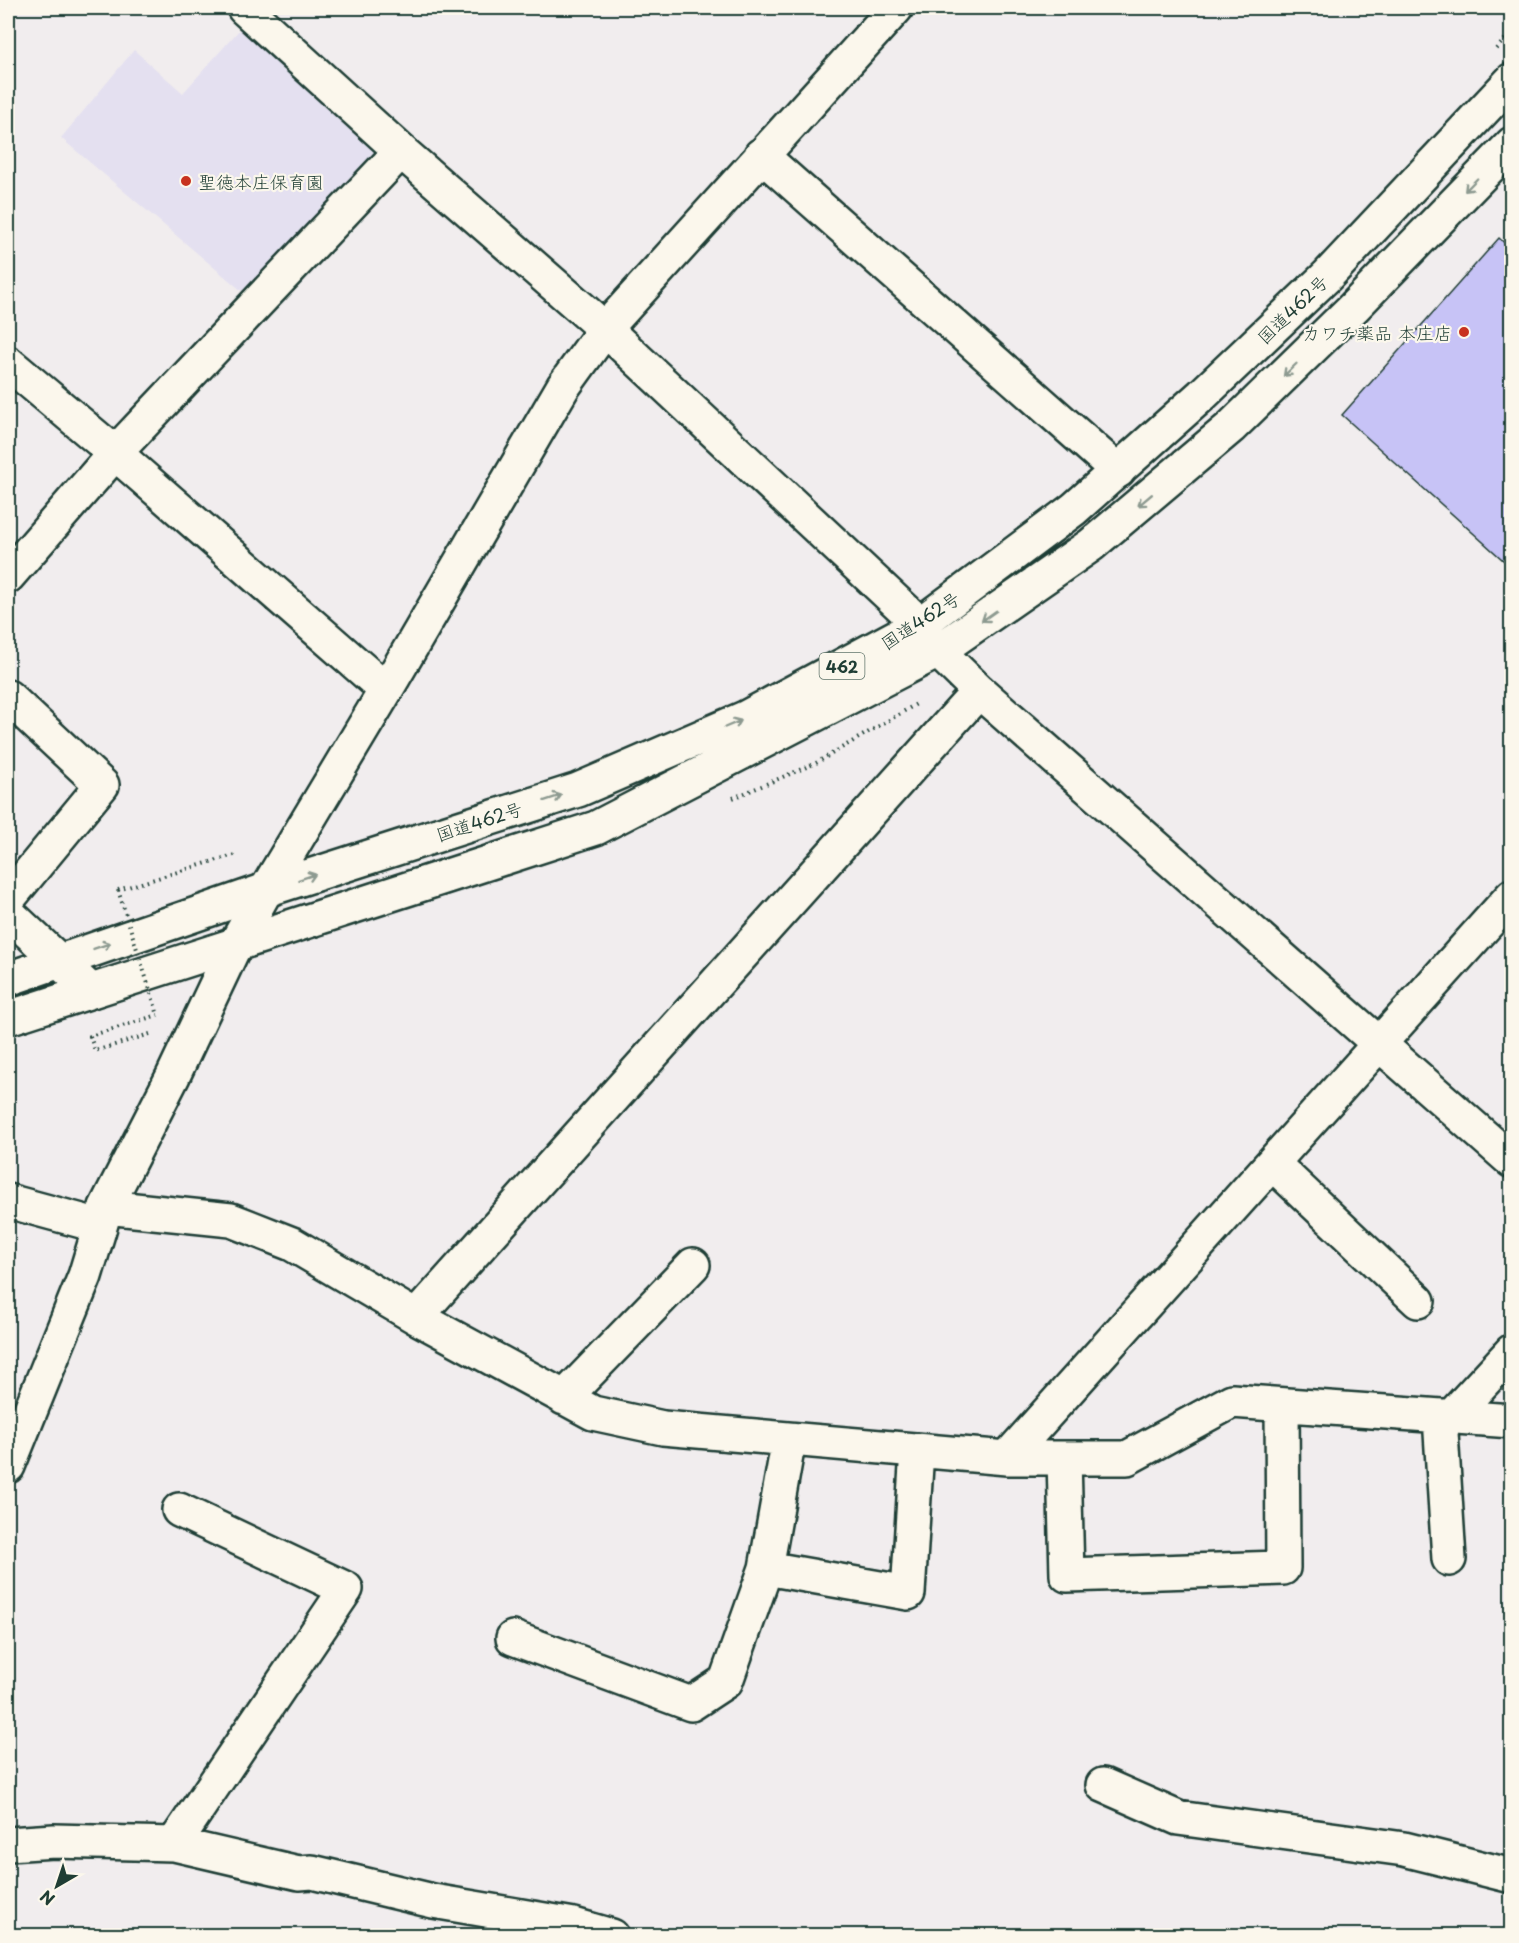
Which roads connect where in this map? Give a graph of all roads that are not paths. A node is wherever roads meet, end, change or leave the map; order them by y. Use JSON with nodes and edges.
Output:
{"nodes":[{"id":1,"x":244,"y":8,"type":"edge"},
{"id":2,"x":896,"y":8,"type":"edge"},
{"id":3,"x":1512,"y":80,"type":"edge"},
{"id":4,"x":1512,"y":144,"type":"edge"},
{"id":5,"x":401,"y":151,"type":"junction"},
{"id":6,"x":761,"y":155,"type":"junction"},
{"id":7,"x":605,"y":329,"type":"junction"},
{"id":8,"x":8,"y":363,"type":"edge"},
{"id":9,"x":115,"y":453,"type":"junction"},
{"id":10,"x":1118,"y":471,"type":"junction"},
{"id":11,"x":8,"y":576,"type":"edge"},
{"id":12,"x":920,"y":624,"type":"junction"},
{"id":13,"x":938,"y":651,"type":"junction"},
{"id":14,"x":386,"y":690,"type":"junction"},
{"id":15,"x":979,"y":691,"type":"junction"},
{"id":16,"x":8,"y":697,"type":"edge"},
{"id":17,"x":266,"y":890,"type":"junction"},
{"id":18,"x":1512,"y":896,"type":"edge"},
{"id":19,"x":8,"y":899,"type":"edge"},
{"id":20,"x":8,"y":913,"type":"edge"},
{"id":21,"x":235,"y":945,"type":"junction"},
{"id":22,"x":58,"y":962,"type":"junction"},
{"id":23,"x":8,"y":979,"type":"edge"},
{"id":24,"x":91,"y":991,"type":"junction"},
{"id":25,"x":8,"y":1018,"type":"edge"},
{"id":26,"x":1378,"y":1045,"type":"junction"},
{"id":27,"x":1512,"y":1161,"type":"edge"},
{"id":28,"x":1272,"y":1163,"type":"junction"},
{"id":29,"x":8,"y":1201,"type":"edge"},
{"id":30,"x":103,"y":1216,"type":"junction"},
{"id":31,"x":693,"y":1265,"type":"dead end"},
{"id":32,"x":1418,"y":1301,"type":"dead end"},
{"id":33,"x":416,"y":1317,"type":"junction"},
{"id":34,"x":1512,"y":1351,"type":"edge"},
{"id":35,"x":564,"y":1398,"type":"junction"},
{"id":36,"x":1282,"y":1405,"type":"junction"},
{"id":37,"x":1446,"y":1417,"type":"junction"},
{"id":38,"x":1512,"y":1421,"type":"edge"},
{"id":39,"x":789,"y":1439,"type":"junction"},
{"id":40,"x":917,"y":1450,"type":"junction"},
{"id":41,"x":1007,"y":1458,"type":"junction"},
{"id":42,"x":1064,"y":1458,"type":"junction"},
{"id":43,"x":8,"y":1466,"type":"edge"},
{"id":44,"x":179,"y":1510,"type":"dead end"},
{"id":45,"x":1449,"y":1559,"type":"dead end"},
{"id":46,"x":766,"y":1568,"type":"junction"},
{"id":47,"x":513,"y":1638,"type":"dead end"},
{"id":48,"x":1103,"y":1785,"type":"dead end"},
{"id":49,"x":8,"y":1844,"type":"edge"},
{"id":50,"x":174,"y":1844,"type":"junction"},
{"id":51,"x":1512,"y":1876,"type":"edge"},
{"id":52,"x":612,"y":1935,"type":"edge"}],
"edges":[{"from":1,"to":5,"type":"main road"},
{"from":2,"to":6,"type":"main road"},
{"from":3,"to":10,"type":"main road","name":"国道462号","number":"462"},
{"from":4,"to":13,"type":"main road","name":"国道462号","number":"462","one_way":true},
{"from":5,"to":7,"type":"main road"},
{"from":5,"to":9,"type":"main road"},
{"from":6,"to":7,"type":"main road"},
{"from":6,"to":10,"type":"main road"},
{"from":7,"to":12,"type":"main road"},
{"from":7,"to":14,"type":"main road"},
{"from":8,"to":9,"type":"main road"},
{"from":9,"to":11,"type":"main road"},
{"from":9,"to":14,"type":"main road"},
{"from":10,"to":12,"type":"main road","name":"国道462号","number":"462"},
{"from":17,"to":12,"type":"main road","name":"国道462号","number":"462","one_way":true},
{"from":13,"to":15,"type":"main road"},
{"from":13,"to":21,"type":"main road","name":"国道462号","number":"462"},
{"from":14,"to":17,"type":"main road"},
{"from":15,"to":26,"type":"main road"},
{"from":15,"to":33,"type":"main road"},
{"from":16,"to":19,"type":"main road"},
{"from":17,"to":21,"type":"main road"},
{"from":22,"to":17,"type":"main road","name":"国道462号","number":"462","one_way":true},
{"from":18,"to":26,"type":"main road"},
{"from":20,"to":22,"type":"main road"},
{"from":21,"to":24,"type":"main road","name":"国道462号","number":"462"},
{"from":21,"to":30,"type":"main road"},
{"from":22,"to":23,"type":"main road","name":"国道462号","number":"462"},
{"from":22,"to":24,"type":"main road"},
{"from":24,"to":25,"type":"main road","name":"国道462号","number":"462"},
{"from":26,"to":27,"type":"main road"},
{"from":26,"to":28,"type":"main road"},
{"from":28,"to":32,"type":"main road"},
{"from":28,"to":41,"type":"main road"},
{"from":29,"to":30,"type":"main road"},
{"from":30,"to":33,"type":"main road"},
{"from":30,"to":43,"type":"main road"},
{"from":31,"to":35,"type":"main road"},
{"from":33,"to":35,"type":"main road"},
{"from":34,"to":37,"type":"main road"},
{"from":35,"to":39,"type":"main road"},
{"from":36,"to":37,"type":"main road"},
{"from":36,"to":42,"type":"main road"},
{"from":36,"to":42,"type":"main road"},
{"from":37,"to":38,"type":"main road"},
{"from":37,"to":45,"type":"main road"},
{"from":39,"to":40,"type":"main road"},
{"from":39,"to":46,"type":"main road"},
{"from":40,"to":41,"type":"main road"},
{"from":40,"to":46,"type":"main road"},
{"from":41,"to":42,"type":"main road"},
{"from":44,"to":50,"type":"main road"},
{"from":46,"to":47,"type":"main road"},
{"from":48,"to":51,"type":"main road"},
{"from":49,"to":50,"type":"main road"},
{"from":50,"to":52,"type":"main road"}]}
